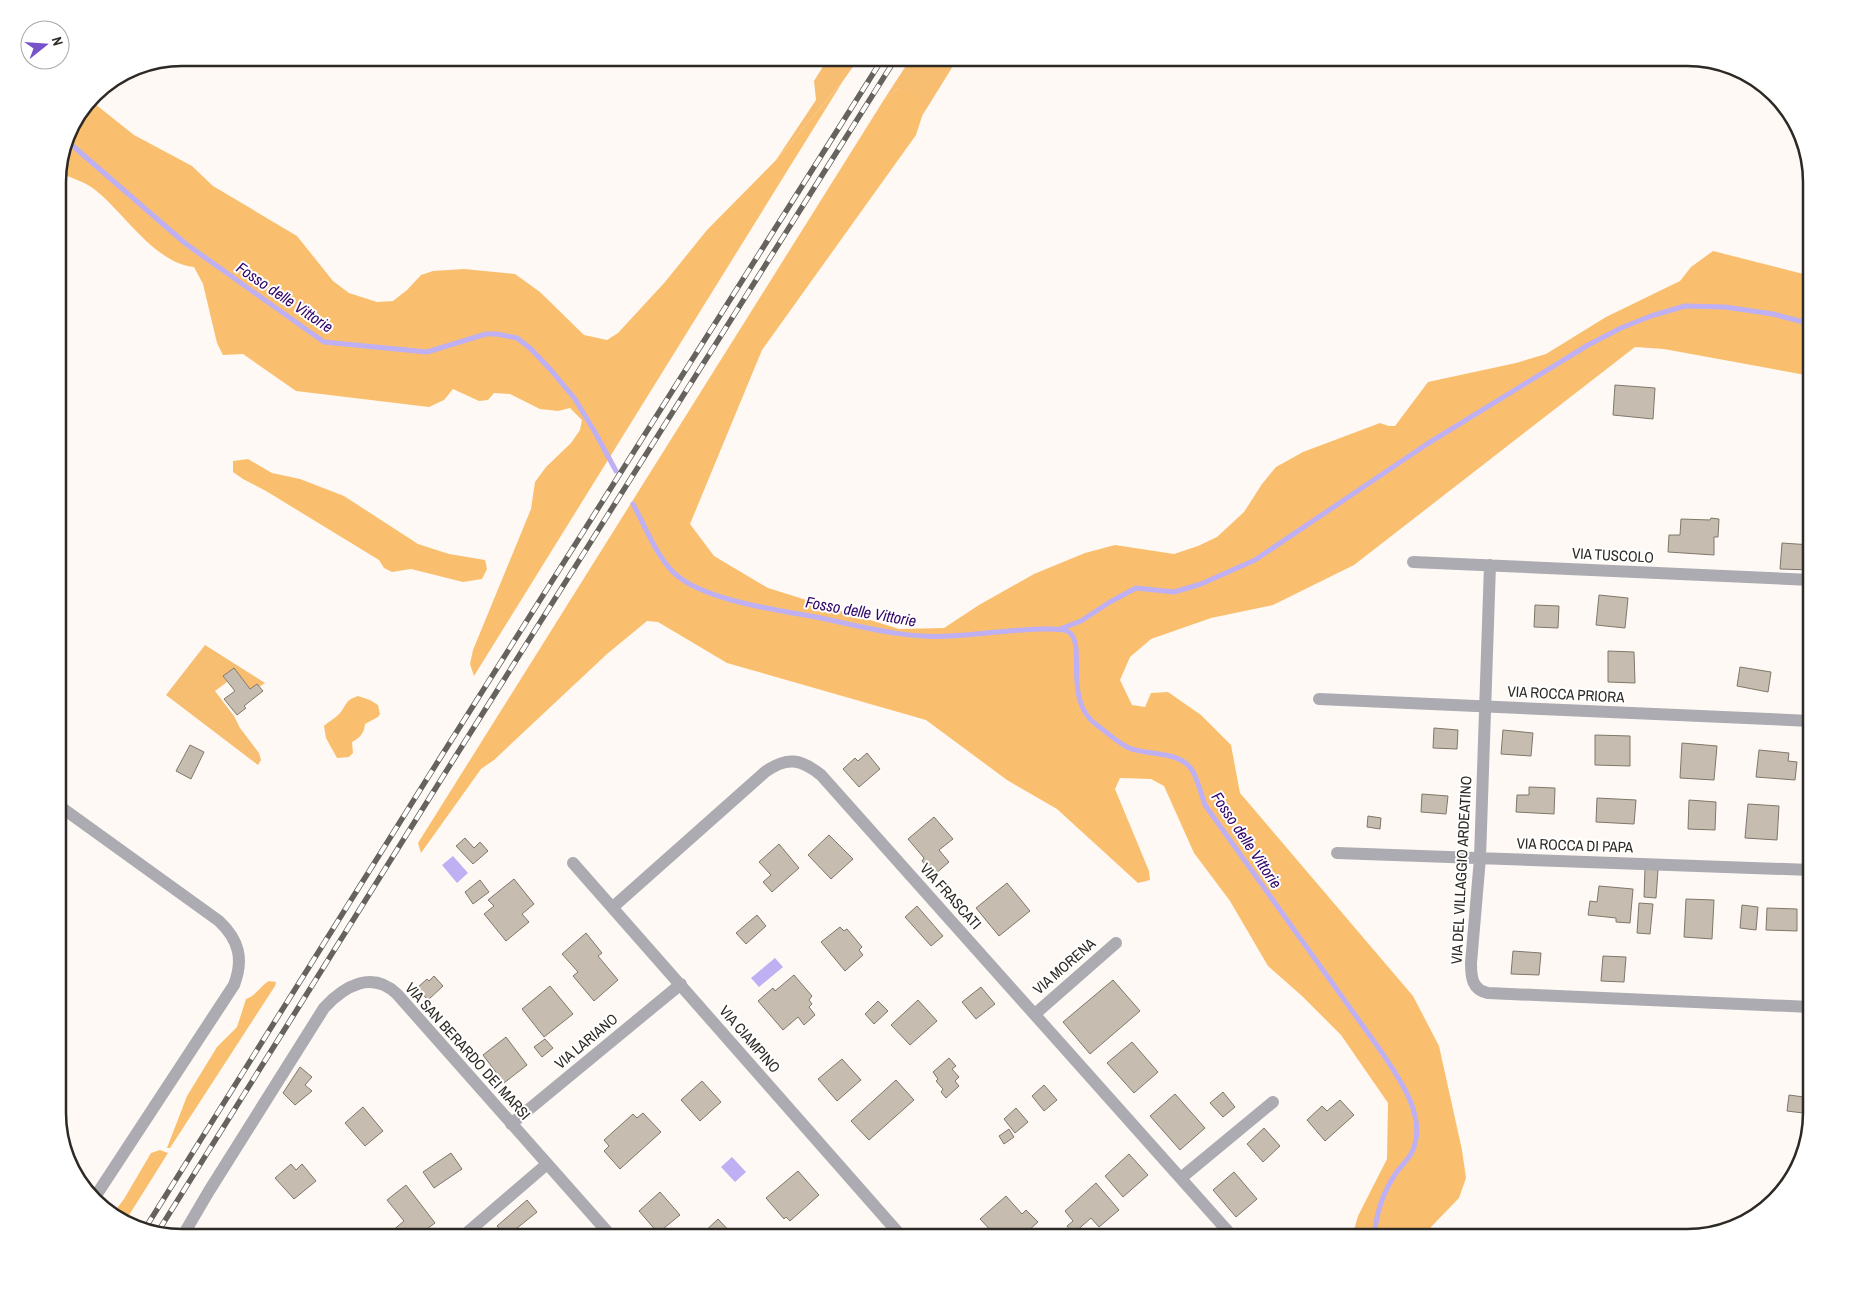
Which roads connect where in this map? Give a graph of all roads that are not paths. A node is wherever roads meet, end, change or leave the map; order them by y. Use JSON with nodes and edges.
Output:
{"nodes":[{"id":1,"x":1413,"y":562,"type":"dead end"},
{"id":2,"x":1490,"y":565,"type":"junction"},
{"id":3,"x":1803,"y":580,"type":"edge"},
{"id":4,"x":1319,"y":699,"type":"dead end"},
{"id":5,"x":1485,"y":707,"type":"junction"},
{"id":6,"x":1803,"y":721,"type":"edge"},
{"id":7,"x":66,"y":811,"type":"edge"},
{"id":8,"x":1337,"y":853,"type":"dead end"},
{"id":9,"x":1480,"y":858,"type":"junction"},
{"id":10,"x":574,"y":863,"type":"dead end"},
{"id":11,"x":1803,"y":870,"type":"edge"},
{"id":12,"x":613,"y":907,"type":"junction"},
{"id":13,"x":1116,"y":943,"type":"dead end"},
{"id":14,"x":681,"y":984,"type":"junction"},
{"id":15,"x":1803,"y":1007,"type":"edge"},
{"id":16,"x":1035,"y":1014,"type":"junction"},
{"id":17,"x":1273,"y":1102,"type":"dead end"},
{"id":18,"x":511,"y":1124,"type":"junction"},
{"id":19,"x":547,"y":1164,"type":"junction"},
{"id":20,"x":1181,"y":1178,"type":"junction"},
{"id":21,"x":98,"y":1192,"type":"edge"},
{"id":22,"x":187,"y":1229,"type":"edge"},
{"id":23,"x":472,"y":1229,"type":"edge"},
{"id":24,"x":604,"y":1229,"type":"edge"},
{"id":25,"x":894,"y":1229,"type":"edge"},
{"id":26,"x":1225,"y":1229,"type":"edge"}],
"edges":[{"from":1,"to":2,"type":"street","name":"VIA TUSCOLO"},
{"from":2,"to":3,"type":"street","name":"VIA TUSCOLO"},
{"from":2,"to":5,"type":"street","name":"VIA DEL VILLAGGIO ARDEATINO"},
{"from":4,"to":5,"type":"street","name":"VIA ROCCA PRIORA"},
{"from":5,"to":6,"type":"street","name":"VIA ROCCA PRIORA"},
{"from":5,"to":9,"type":"street","name":"VIA DEL VILLAGGIO ARDEATINO"},
{"from":7,"to":21,"type":"street"},
{"from":8,"to":9,"type":"street","name":"VIA ROCCA DI PAPA"},
{"from":9,"to":11,"type":"street","name":"VIA ROCCA DI PAPA"},
{"from":9,"to":15,"type":"street","name":"VIA DEL VILLAGGIO ARDEATINO"},
{"from":10,"to":12,"type":"street","name":"VIA CIAMPINO"},
{"from":12,"to":14,"type":"street","name":"VIA CIAMPINO"},
{"from":12,"to":16,"type":"street","name":"VIA FRASCATI"},
{"from":13,"to":16,"type":"street","name":"VIA MORENA"},
{"from":14,"to":18,"type":"street","name":"VIA LARIANO"},
{"from":14,"to":25,"type":"street","name":"VIA CIAMPINO"},
{"from":16,"to":20,"type":"street","name":"VIA FRASCATI"},
{"from":17,"to":20,"type":"street"},
{"from":18,"to":19,"type":"street","name":"VIA SAN BERARDO DEI MARSI"},
{"from":18,"to":22,"type":"street","name":"VIA SAN BERARDO DEI MARSI"},
{"from":19,"to":23,"type":"street"},
{"from":19,"to":24,"type":"street","name":"VIA SAN BERARDO DEI MARSI"},
{"from":20,"to":26,"type":"street","name":"VIA FRASCATI"}]}
